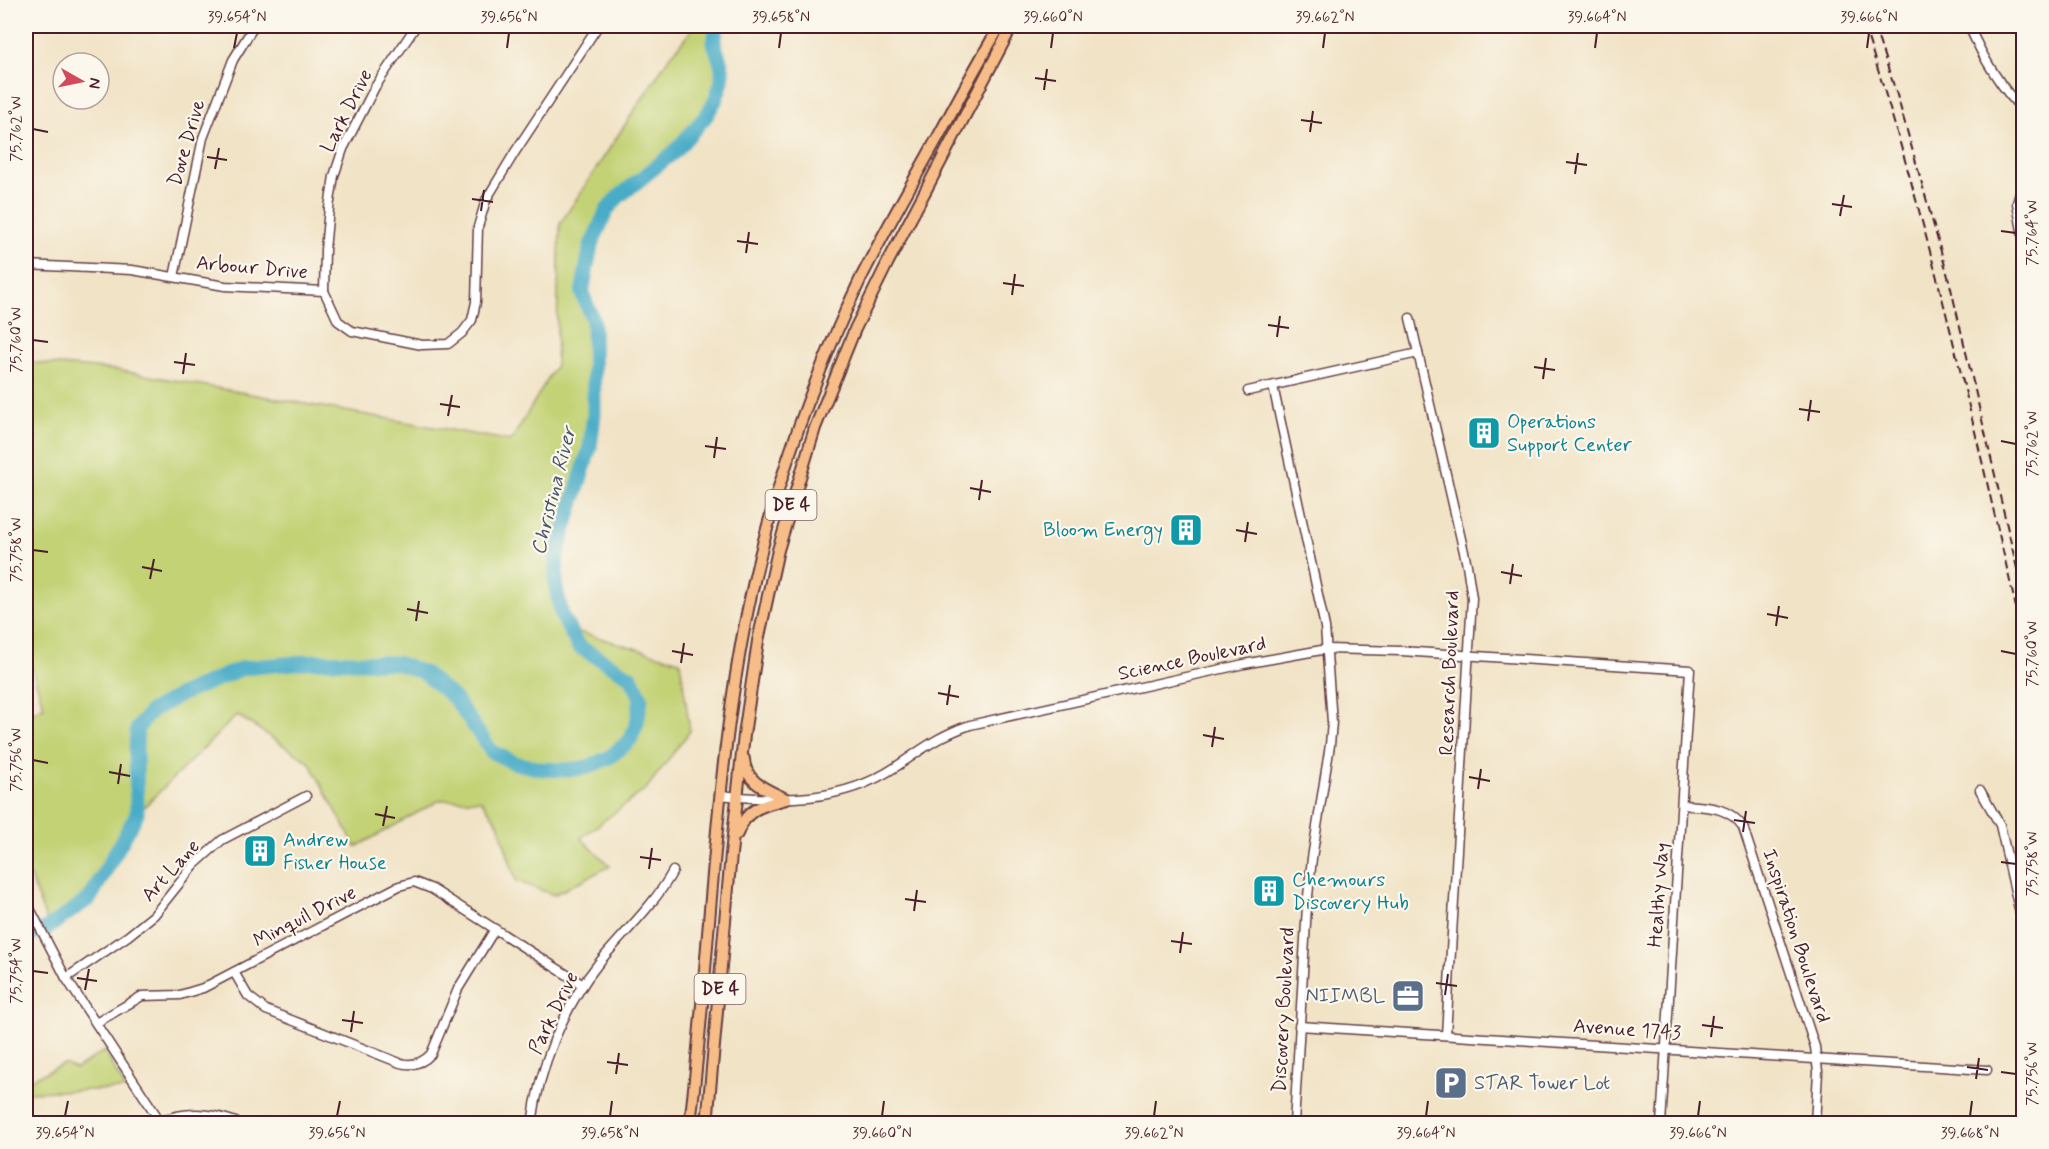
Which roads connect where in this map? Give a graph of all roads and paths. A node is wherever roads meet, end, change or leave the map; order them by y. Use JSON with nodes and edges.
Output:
{"nodes":[{"id":1,"x":254,"y":26,"type":"edge"},
{"id":2,"x":416,"y":26,"type":"edge"},
{"id":3,"x":598,"y":26,"type":"edge"},
{"id":4,"x":1000,"y":26,"type":"edge"},
{"id":5,"x":1011,"y":26,"type":"edge"},
{"id":6,"x":1969,"y":26,"type":"edge"},
{"id":7,"x":2024,"y":111,"type":"edge"},
{"id":8,"x":2024,"y":180,"type":"edge"},
{"id":9,"x":2024,"y":243,"type":"edge"},
{"id":10,"x":26,"y":265,"type":"edge"},
{"id":11,"x":174,"y":277,"type":"junction"},
{"id":12,"x":324,"y":291,"type":"junction"},
{"id":13,"x":1410,"y":318,"type":"dead end"},
{"id":14,"x":1418,"y":353,"type":"junction"},
{"id":15,"x":1273,"y":386,"type":"junction"},
{"id":16,"x":1248,"y":391,"type":"dead end"},
{"id":17,"x":1327,"y":649,"type":"junction"},
{"id":18,"x":1470,"y":656,"type":"junction"},
{"id":19,"x":1690,"y":670,"type":"joint"},
{"id":20,"x":744,"y":735,"type":"junction"},
{"id":21,"x":1980,"y":790,"type":"dead end"},
{"id":22,"x":721,"y":795,"type":"junction"},
{"id":23,"x":306,"y":796,"type":"dead end"},
{"id":24,"x":738,"y":797,"type":"junction"},
{"id":25,"x":786,"y":799,"type":"junction"},
{"id":26,"x":1682,"y":805,"type":"junction"},
{"id":27,"x":731,"y":854,"type":"junction"},
{"id":28,"x":673,"y":872,"type":"dead end"},
{"id":29,"x":26,"y":901,"type":"edge"},
{"id":30,"x":495,"y":929,"type":"junction"},
{"id":31,"x":2024,"y":931,"type":"edge"},
{"id":32,"x":234,"y":972,"type":"junction"},
{"id":33,"x":66,"y":978,"type":"junction"},
{"id":34,"x":583,"y":985,"type":"junction"},
{"id":35,"x":96,"y":1023,"type":"junction"},
{"id":36,"x":1299,"y":1026,"type":"junction"},
{"id":37,"x":1446,"y":1035,"type":"junction"},
{"id":38,"x":1666,"y":1049,"type":"junction"},
{"id":39,"x":1818,"y":1059,"type":"junction"},
{"id":40,"x":1987,"y":1070,"type":"dead end"},
{"id":41,"x":161,"y":1122,"type":"edge"},
{"id":42,"x":241,"y":1124,"type":"edge"},
{"id":43,"x":532,"y":1124,"type":"edge"},
{"id":44,"x":690,"y":1124,"type":"edge"},
{"id":45,"x":707,"y":1124,"type":"edge"},
{"id":46,"x":1294,"y":1124,"type":"edge"},
{"id":47,"x":1661,"y":1124,"type":"edge"},
{"id":48,"x":1815,"y":1124,"type":"edge"}],
"edges":[{"from":1,"to":11,"type":"street","name":"Dove Drive"},
{"from":2,"to":12,"type":"street","name":"Lark Drive"},
{"from":3,"to":12,"type":"street","name":"Arbour Drive"},
{"from":4,"to":22,"type":"main road","number":"DE 4"},
{"from":5,"to":20,"type":"main road","number":"DE 4"},
{"from":6,"to":7,"type":"street"},
{"from":8,"to":9,"type":"street"},
{"from":10,"to":11,"type":"street","name":"Arbour Drive"},
{"from":11,"to":12,"type":"street","name":"Arbour Drive"},
{"from":13,"to":14,"type":"street","name":"Research Boulevard"},
{"from":14,"to":15,"type":"street"},
{"from":14,"to":18,"type":"street","name":"Research Boulevard"},
{"from":15,"to":16,"type":"street"},
{"from":15,"to":17,"type":"street","name":"Discovery Boulevard"},
{"from":17,"to":18,"type":"street","name":"Science Boulevard"},
{"from":17,"to":25,"type":"street","name":"Science Boulevard"},
{"from":17,"to":36,"type":"street","name":"Discovery Boulevard"},
{"from":18,"to":19,"type":"street","name":"Science Boulevard"},
{"from":18,"to":37,"type":"street","name":"Research Boulevard"},
{"from":19,"to":26,"type":"street","name":"Healthy Way"},
{"from":20,"to":24,"type":"main road","number":"DE 4"},
{"from":20,"to":25,"type":"main road"},
{"from":21,"to":31,"type":"street"},
{"from":22,"to":24,"type":"street","name":"Science Boulevard"},
{"from":22,"to":44,"type":"main road","number":"DE 4"},
{"from":23,"to":33,"type":"street","name":"Art Lane"},
{"from":24,"to":25,"type":"street","name":"Science Boulevard"},
{"from":24,"to":27,"type":"main road","number":"DE 4"},
{"from":25,"to":27,"type":"main road"},
{"from":26,"to":38,"type":"street","name":"Healthy Way"},
{"from":26,"to":39,"type":"street","name":"Inspiration Boulevard"},
{"from":27,"to":45,"type":"main road","number":"DE 4"},
{"from":28,"to":34,"type":"street","name":"Park Drive"},
{"from":29,"to":33,"type":"street"},
{"from":30,"to":32,"type":"street","name":"Minquil Drive"},
{"from":30,"to":32,"type":"street"},
{"from":30,"to":34,"type":"street","name":"Minquil Drive"},
{"from":32,"to":35,"type":"street","name":"Minquil Drive"},
{"from":33,"to":35,"type":"street"},
{"from":34,"to":43,"type":"street","name":"Park Drive"},
{"from":35,"to":41,"type":"street"},
{"from":36,"to":37,"type":"street","name":"Avenue 1743"},
{"from":36,"to":46,"type":"street","name":"Discovery Boulevard"},
{"from":37,"to":38,"type":"street","name":"Avenue 1743"},
{"from":38,"to":39,"type":"street","name":"Avenue 1743"},
{"from":38,"to":47,"type":"street","name":"Healthy Way"},
{"from":39,"to":40,"type":"street","name":"Avenue 1743"},
{"from":39,"to":48,"type":"street","name":"Inspiration Boulevard"},
{"from":41,"to":42,"type":"street"}]}
